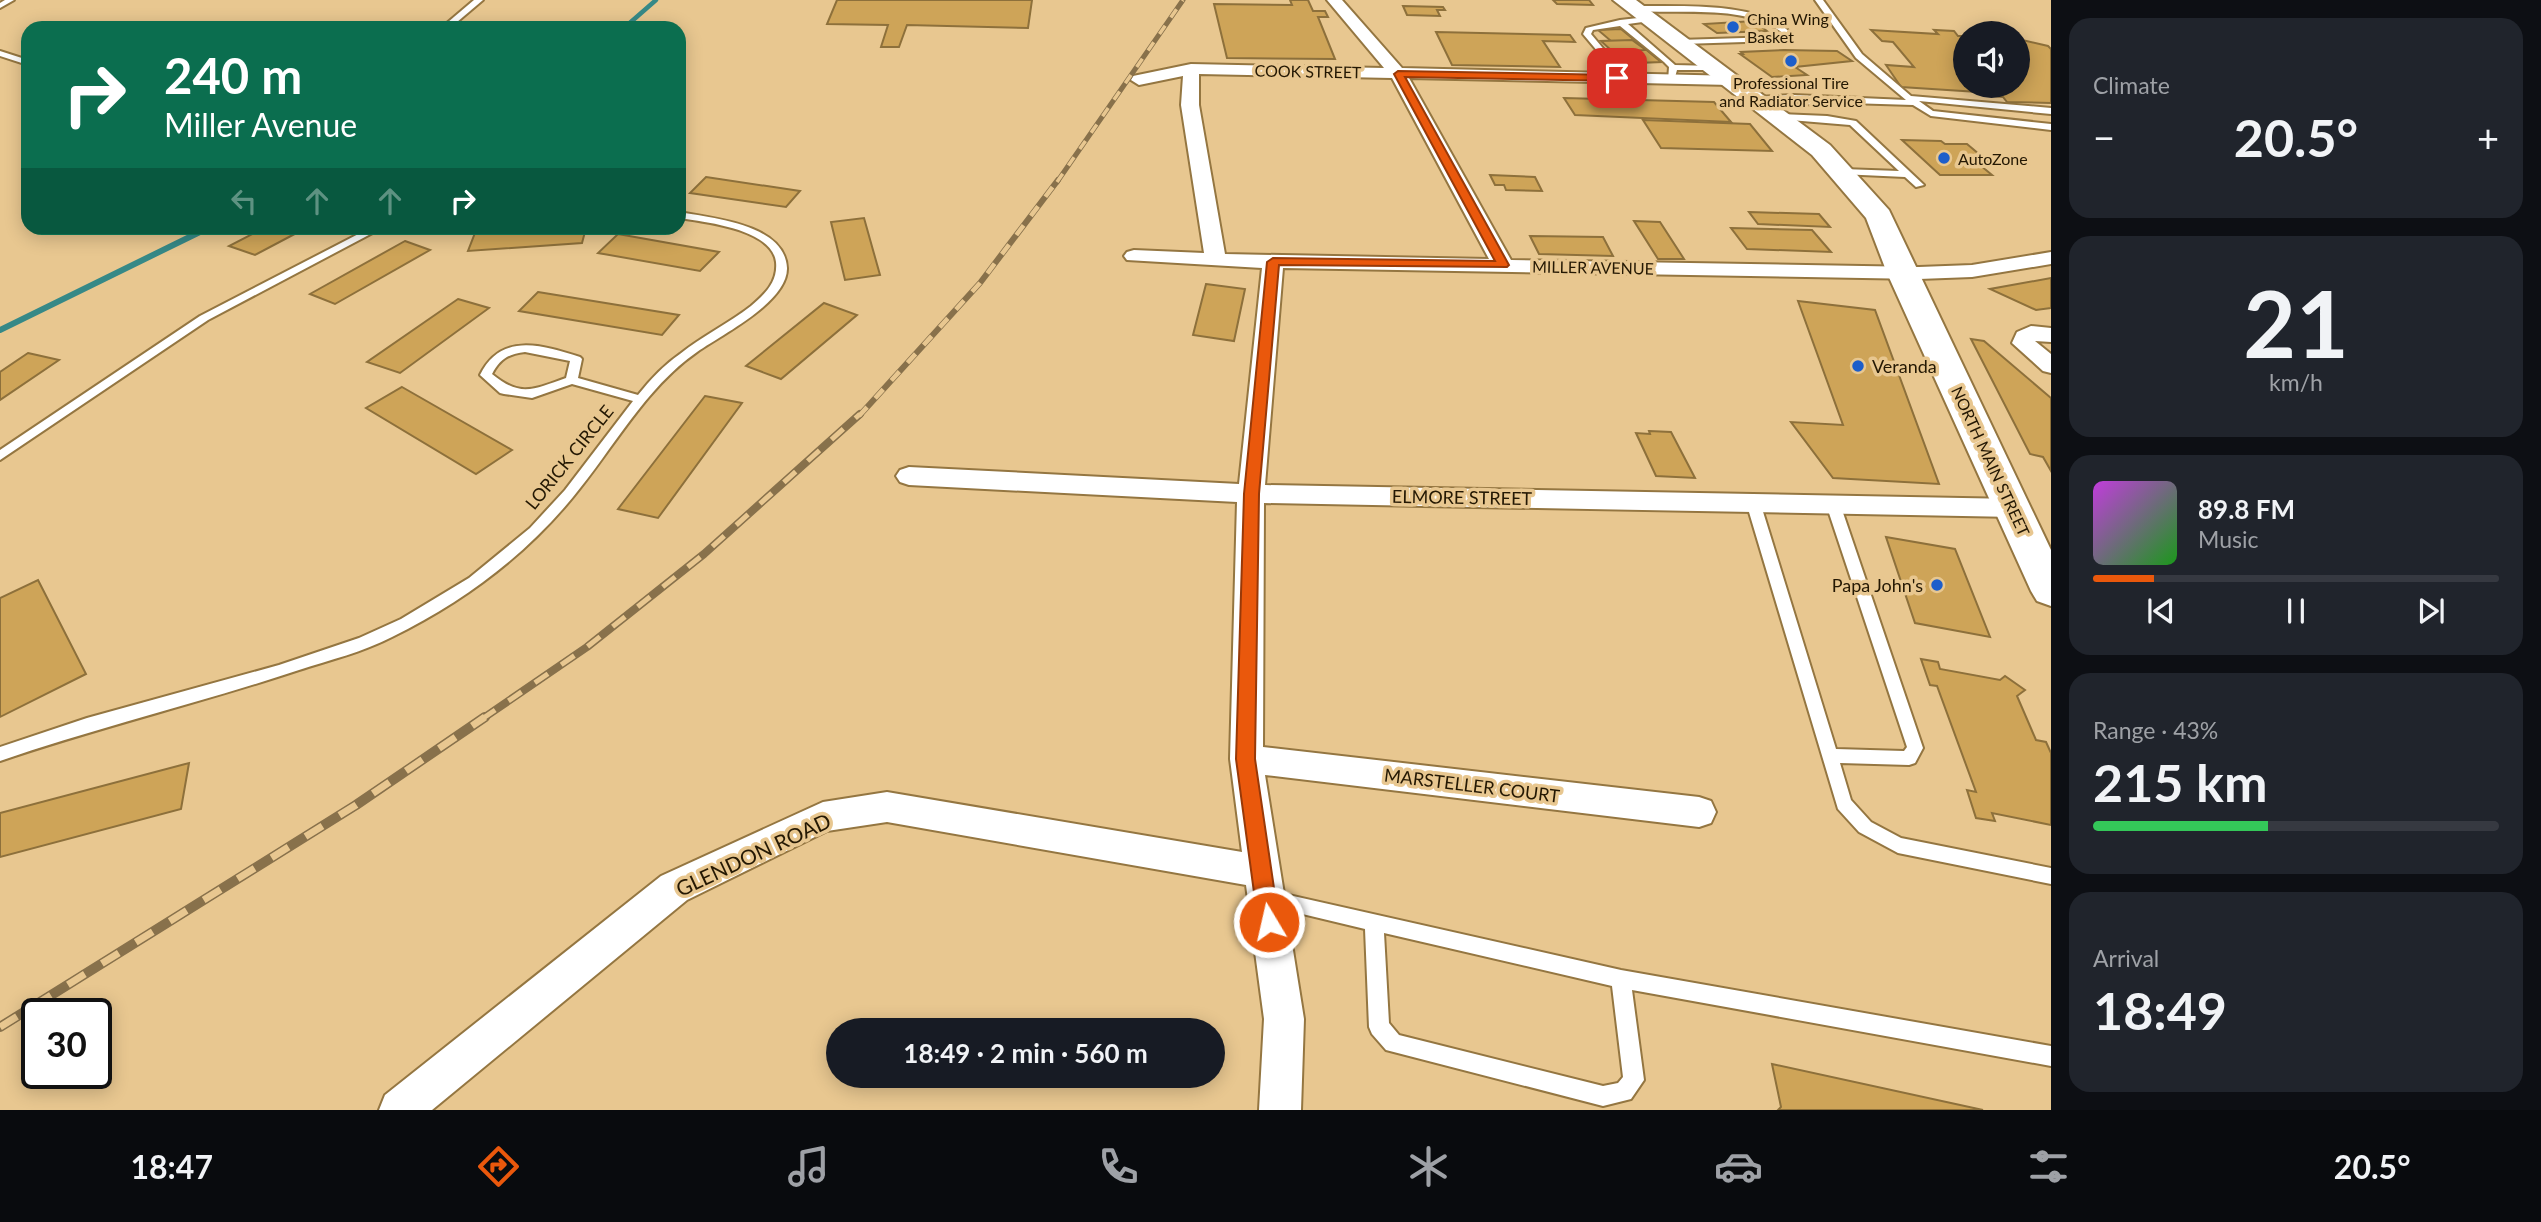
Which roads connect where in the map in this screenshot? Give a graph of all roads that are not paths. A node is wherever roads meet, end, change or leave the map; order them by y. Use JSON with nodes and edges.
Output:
{"nodes":[{"id":1,"x":10,"y":0,"type":"edge"},
{"id":2,"x":479,"y":0,"type":"edge"},
{"id":3,"x":1334,"y":0,"type":"edge"},
{"id":4,"x":1819,"y":0,"type":"edge"},
{"id":5,"x":0,"y":6,"type":"edge"},
{"id":6,"x":1630,"y":12,"type":"edge"},
{"id":7,"x":454,"y":21,"type":"edge"},
{"id":8,"x":1682,"y":42,"type":"junction"},
{"id":9,"x":0,"y":53,"type":"edge"},
{"id":10,"x":21,"y":60,"type":"edge"},
{"id":11,"x":1191,"y":68,"type":"junction"},
{"id":12,"x":1672,"y":73,"type":"junction"},
{"id":13,"x":1398,"y":74,"type":"junction"},
{"id":14,"x":1722,"y":74,"type":"junction"},
{"id":15,"x":1617,"y":78,"type":"junction"},
{"id":16,"x":1139,"y":80,"type":"dead end"},
{"id":17,"x":1806,"y":99,"type":"junction"},
{"id":18,"x":1758,"y":100,"type":"junction"},
{"id":19,"x":1912,"y":100,"type":"junction"},
{"id":20,"x":2051,"y":111,"type":"edge"},
{"id":21,"x":1780,"y":117,"type":"junction"},
{"id":22,"x":1827,"y":119,"type":"junction"},
{"id":23,"x":2051,"y":127,"type":"edge"},
{"id":24,"x":1843,"y":172,"type":"junction"},
{"id":25,"x":1908,"y":174,"type":"junction"},
{"id":26,"x":1919,"y":186,"type":"dead end"},
{"id":27,"x":686,"y":216,"type":"edge"},
{"id":28,"x":364,"y":235,"type":"edge"},
{"id":29,"x":1134,"y":256,"type":"dead end"},
{"id":30,"x":2049,"y":259,"type":"edge"},
{"id":31,"x":1216,"y":260,"type":"junction"},
{"id":32,"x":1273,"y":262,"type":"junction"},
{"id":33,"x":1503,"y":265,"type":"junction"},
{"id":34,"x":1902,"y":273,"type":"junction"},
{"id":35,"x":2051,"y":335,"type":"edge"},
{"id":36,"x":2051,"y":366,"type":"edge"},
{"id":37,"x":572,"y":380,"type":"junction"},
{"id":38,"x":638,"y":399,"type":"junction"},
{"id":39,"x":0,"y":456,"type":"edge"},
{"id":40,"x":909,"y":476,"type":"dead end"},
{"id":41,"x":1251,"y":494,"type":"junction"},
{"id":42,"x":1754,"y":502,"type":"junction"},
{"id":43,"x":1833,"y":504,"type":"junction"},
{"id":44,"x":2015,"y":508,"type":"junction"},
{"id":45,"x":2051,"y":591,"type":"edge"},
{"id":46,"x":0,"y":754,"type":"edge"},
{"id":47,"x":1829,"y":756,"type":"junction"},
{"id":48,"x":1246,"y":759,"type":"junction"},
{"id":49,"x":1699,"y":812,"type":"dead end"},
{"id":50,"x":2051,"y":876,"type":"edge"},
{"id":51,"x":1263,"y":884,"type":"junction"},
{"id":52,"x":1374,"y":923,"type":"junction"},
{"id":53,"x":1621,"y":979,"type":"junction"},
{"id":54,"x":2051,"y":1056,"type":"edge"},
{"id":55,"x":400,"y":1110,"type":"edge"},
{"id":56,"x":1280,"y":1110,"type":"edge"}],
"edges":[{"from":1,"to":5,"type":"lane"},
{"from":2,"to":7,"type":"lane"},
{"from":3,"to":13,"type":"street"},
{"from":4,"to":19,"type":"lane"},
{"from":6,"to":8,"type":"main road","name":"NORTH MAIN STREET"},
{"from":6,"to":8,"type":"lane"},
{"from":6,"to":12,"type":"lane"},
{"from":6,"to":15,"type":"lane"},
{"from":8,"to":14,"type":"main road","name":"NORTH MAIN STREET"},
{"from":9,"to":10,"type":"lane"},
{"from":11,"to":13,"type":"street","name":"COOK STREET"},
{"from":11,"to":16,"type":"street","name":"COOK STREET"},
{"from":11,"to":31,"type":"street"},
{"from":12,"to":14,"type":"street","name":"COOK STREET"},
{"from":12,"to":15,"type":"street","name":"COOK STREET"},
{"from":13,"to":15,"type":"street","name":"COOK STREET"},
{"from":13,"to":33,"type":"street"},
{"from":14,"to":18,"type":"main road","name":"NORTH MAIN STREET"},
{"from":17,"to":18,"type":"lane"},
{"from":17,"to":19,"type":"lane"},
{"from":17,"to":22,"type":"lane"},
{"from":18,"to":21,"type":"main road","name":"NORTH MAIN STREET"},
{"from":19,"to":20,"type":"lane"},
{"from":19,"to":23,"type":"lane"},
{"from":21,"to":22,"type":"lane"},
{"from":21,"to":24,"type":"main road","name":"NORTH MAIN STREET"},
{"from":22,"to":25,"type":"lane"},
{"from":24,"to":25,"type":"lane"},
{"from":24,"to":34,"type":"main road","name":"NORTH MAIN STREET"},
{"from":25,"to":26,"type":"lane"},
{"from":27,"to":38,"type":"lane","name":"LORICK CIRCLE"},
{"from":28,"to":39,"type":"lane"},
{"from":29,"to":31,"type":"street","name":"MILLER AVENUE"},
{"from":30,"to":34,"type":"street","name":"MILLER AVENUE"},
{"from":31,"to":32,"type":"street","name":"MILLER AVENUE"},
{"from":32,"to":33,"type":"street","name":"MILLER AVENUE"},
{"from":32,"to":41,"type":"street"},
{"from":33,"to":34,"type":"street","name":"MILLER AVENUE"},
{"from":34,"to":44,"type":"main road","name":"NORTH MAIN STREET"},
{"from":35,"to":36,"type":"street"},
{"from":37,"to":37,"type":"lane"},
{"from":37,"to":38,"type":"lane"},
{"from":38,"to":46,"type":"lane","name":"LORICK CIRCLE"},
{"from":40,"to":41,"type":"street","name":"ELMORE STREET"},
{"from":41,"to":42,"type":"street","name":"ELMORE STREET"},
{"from":41,"to":48,"type":"street"},
{"from":42,"to":43,"type":"street","name":"ELMORE STREET"},
{"from":42,"to":47,"type":"lane"},
{"from":43,"to":44,"type":"street","name":"ELMORE STREET"},
{"from":43,"to":47,"type":"lane"},
{"from":44,"to":45,"type":"main road","name":"NORTH MAIN STREET"},
{"from":47,"to":50,"type":"lane"},
{"from":48,"to":49,"type":"street","name":"MARSTELLER COURT"},
{"from":48,"to":51,"type":"street"},
{"from":51,"to":52,"type":"lane"},
{"from":51,"to":55,"type":"street","name":"GLENDON ROAD"},
{"from":51,"to":56,"type":"street"},
{"from":52,"to":53,"type":"lane"},
{"from":52,"to":53,"type":"lane"},
{"from":53,"to":54,"type":"lane"}]}
